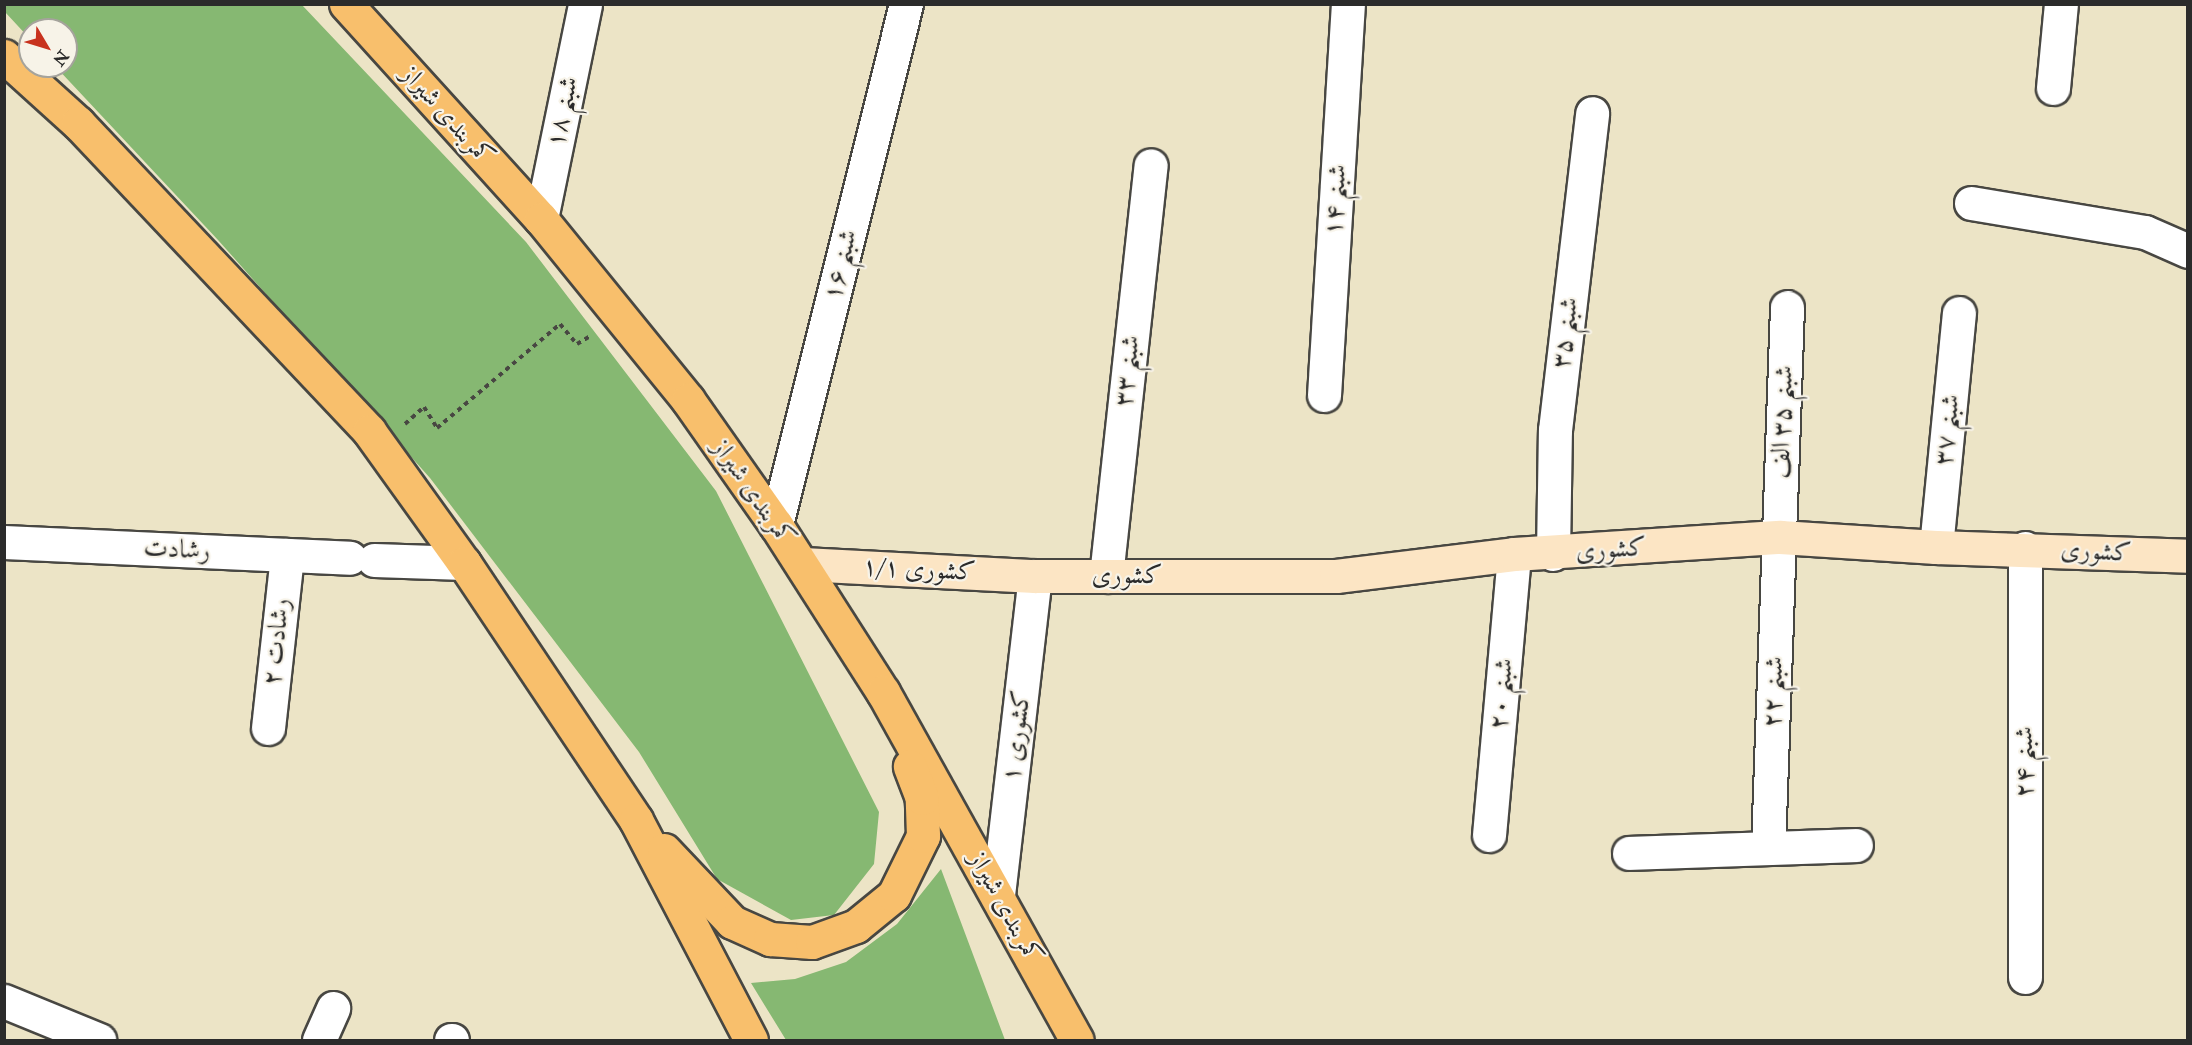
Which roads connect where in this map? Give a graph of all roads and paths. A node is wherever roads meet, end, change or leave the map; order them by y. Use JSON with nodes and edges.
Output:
{"nodes":[{"id":1,"x":346,"y":4,"type":"edge"},
{"id":2,"x":585,"y":4,"type":"edge"},
{"id":3,"x":906,"y":4,"type":"edge"},
{"id":4,"x":1348,"y":4,"type":"edge"},
{"id":5,"x":2061,"y":4,"type":"edge"},
{"id":6,"x":4,"y":56,"type":"edge"},
{"id":7,"x":2053,"y":88,"type":"dead end"},
{"id":8,"x":1592,"y":113,"type":"dead end"},
{"id":9,"x":1151,"y":165,"type":"dead end"},
{"id":10,"x":1971,"y":203,"type":"dead end"},
{"id":11,"x":541,"y":219,"type":"junction"},
{"id":12,"x":2187,"y":251,"type":"edge"},
{"id":13,"x":1787,"y":307,"type":"dead end"},
{"id":14,"x":1959,"y":313,"type":"dead end"},
{"id":15,"x":621,"y":317,"type":"junction"},
{"id":16,"x":1324,"y":395,"type":"dead end"},
{"id":17,"x":380,"y":447,"type":"junction"},
{"id":18,"x":776,"y":525,"type":"junction"},
{"id":19,"x":1780,"y":537,"type":"junction"},
{"id":20,"x":4,"y":542,"type":"edge"},
{"id":21,"x":1936,"y":548,"type":"junction"},
{"id":22,"x":2025,"y":548,"type":"junction"},
{"id":23,"x":1514,"y":554,"type":"junction"},
{"id":24,"x":1553,"y":554,"type":"junction"},
{"id":25,"x":287,"y":555,"type":"junction"},
{"id":26,"x":2187,"y":556,"type":"edge"},
{"id":27,"x":464,"y":563,"type":"junction"},
{"id":28,"x":803,"y":564,"type":"junction"},
{"id":29,"x":1035,"y":576,"type":"junction"},
{"id":30,"x":1106,"y":576,"type":"junction"},
{"id":31,"x":883,"y":692,"type":"junction"},
{"id":32,"x":268,"y":728,"type":"dead end"},
{"id":33,"x":636,"y":820,"type":"junction"},
{"id":34,"x":1489,"y":835,"type":"dead end"},
{"id":35,"x":1856,"y":845,"type":"dead end"},
{"id":36,"x":1768,"y":848,"type":"junction"},
{"id":37,"x":1629,"y":853,"type":"dead end"},
{"id":38,"x":998,"y":895,"type":"junction"},
{"id":39,"x":2025,"y":977,"type":"dead end"},
{"id":40,"x":4,"y":1001,"type":"edge"},
{"id":41,"x":333,"y":1008,"type":"dead end"},
{"id":42,"x":99,"y":1041,"type":"edge"},
{"id":43,"x":319,"y":1041,"type":"edge"},
{"id":44,"x":751,"y":1041,"type":"edge"},
{"id":45,"x":1077,"y":1041,"type":"edge"}],
"edges":[{"from":1,"to":11,"type":"highway","name":"کمربندی شیراز"},
{"from":2,"to":11,"type":"street","name":"۱۸ شبنم"},
{"from":3,"to":18,"type":"street","name":"۱۶ شبنم"},
{"from":4,"to":16,"type":"street","name":"۱۴ شبنم"},
{"from":5,"to":7,"type":"street"},
{"from":6,"to":17,"type":"highway"},
{"from":8,"to":24,"type":"street","name":"۳۵ شبنم"},
{"from":9,"to":30,"type":"street","name":"۳۳ شبنم"},
{"from":10,"to":12,"type":"street"},
{"from":11,"to":15,"type":"highway","name":"کمربندی شیراز"},
{"from":13,"to":19,"type":"street","name":"شبنم ۳۵ الف"},
{"from":14,"to":21,"type":"street","name":"۳۷ شبنم"},
{"from":15,"to":17,"type":"path"},
{"from":15,"to":18,"type":"highway","name":"کمربندی شیراز"},
{"from":17,"to":27,"type":"highway"},
{"from":18,"to":28,"type":"highway","name":"کمربندی شیراز"},
{"from":19,"to":21,"type":"street","name":"کشوری"},
{"from":19,"to":24,"type":"street","name":"کشوری"},
{"from":19,"to":36,"type":"street","name":"۲۲ شبنم"},
{"from":20,"to":25,"type":"street","name":"رشادت"},
{"from":21,"to":22,"type":"street","name":"کشوری"},
{"from":22,"to":26,"type":"street","name":"کشوری"},
{"from":22,"to":39,"type":"street","name":"۲۴ شبنم"},
{"from":23,"to":24,"type":"street","name":"کشوری"},
{"from":23,"to":30,"type":"street","name":"کشوری"},
{"from":23,"to":34,"type":"street","name":"۲۰ شبنم"},
{"from":25,"to":27,"type":"street","name":"رشادت"},
{"from":25,"to":32,"type":"street","name":"۲ رشادت"},
{"from":27,"to":33,"type":"highway"},
{"from":28,"to":29,"type":"street","name":"۱/۱ کشوری"},
{"from":28,"to":31,"type":"highway","name":"کمربندی شیراز"},
{"from":29,"to":30,"type":"street","name":"کشوری"},
{"from":29,"to":38,"type":"street","name":"۱ کشوری"},
{"from":31,"to":33,"type":"highway"},
{"from":31,"to":38,"type":"highway","name":"کمربندی شیراز"},
{"from":33,"to":44,"type":"highway"},
{"from":35,"to":36,"type":"street"},
{"from":36,"to":37,"type":"street"},
{"from":38,"to":45,"type":"highway","name":"کمربندی شیراز"},
{"from":40,"to":42,"type":"street"},
{"from":41,"to":43,"type":"street"}]}
